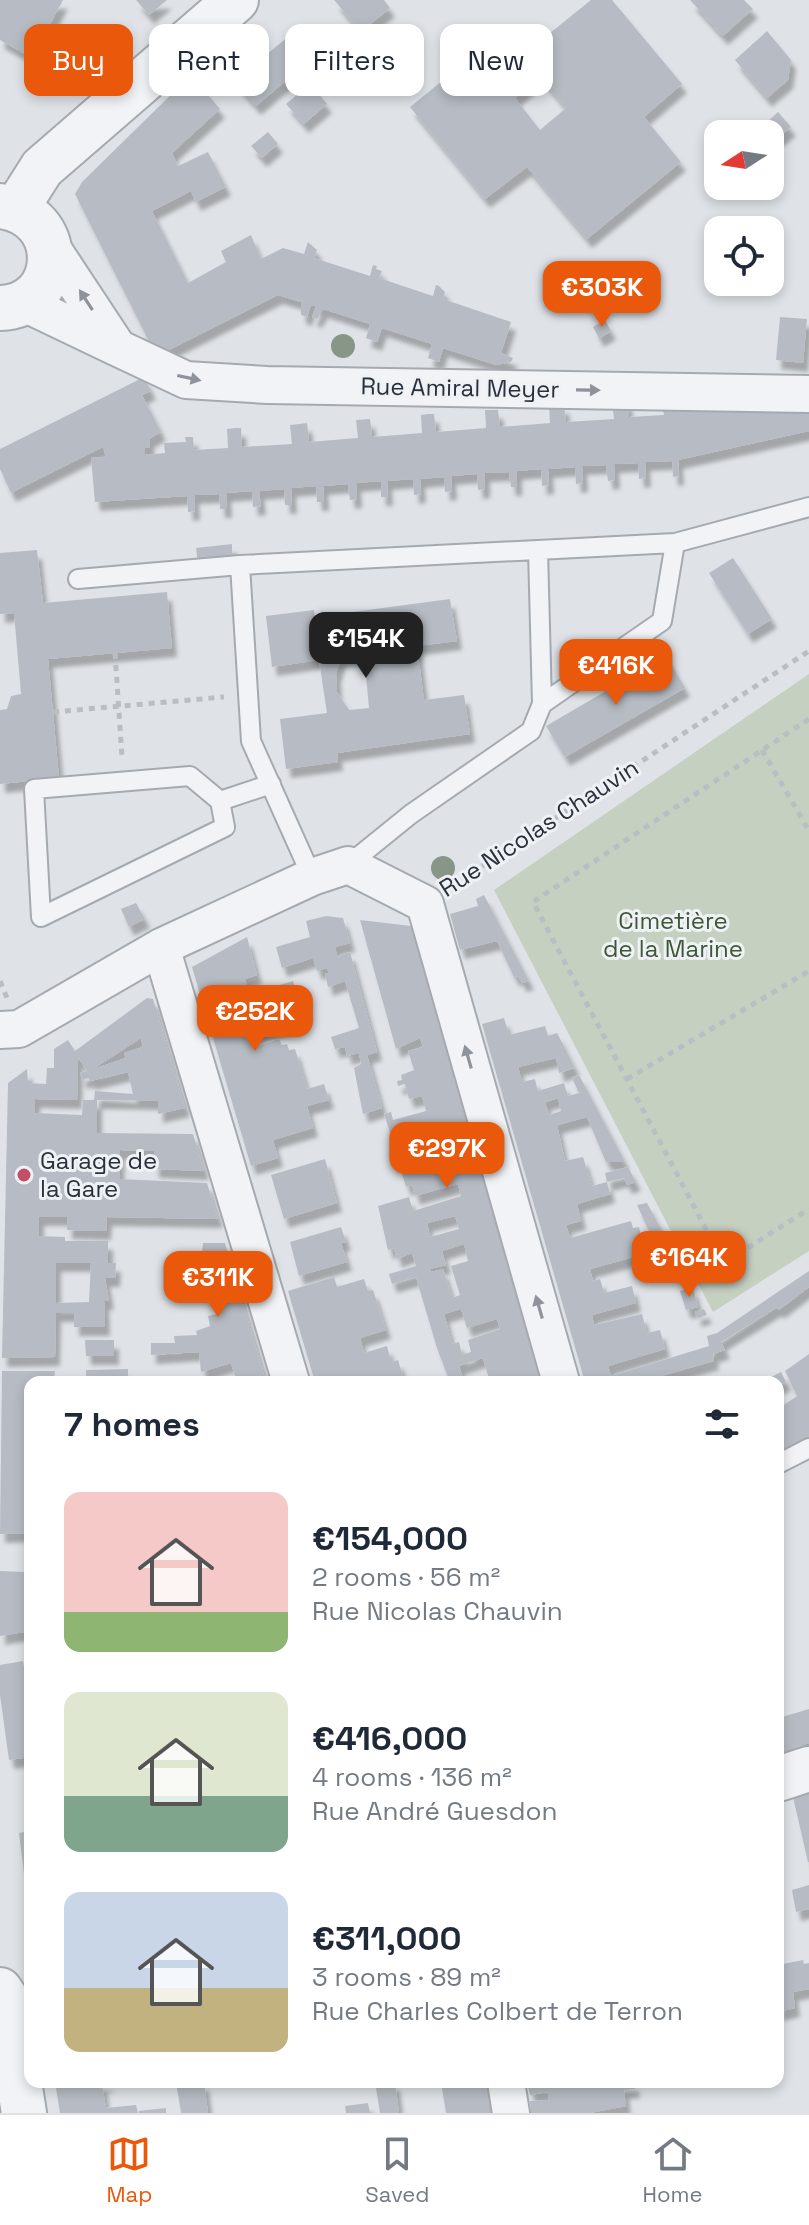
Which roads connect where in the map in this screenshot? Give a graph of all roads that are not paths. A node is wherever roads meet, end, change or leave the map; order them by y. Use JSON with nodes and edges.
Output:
{"nodes":[{"id":1,"x":236,"y":0,"type":"edge"},
{"id":2,"x":8,"y":208,"type":"edge"},
{"id":3,"x":50,"y":245,"type":"junction"},
{"id":4,"x":12,"y":306,"type":"edge"},
{"id":5,"x":118,"y":348,"type":"junction"},
{"id":6,"x":809,"y":394,"type":"edge"},
{"id":7,"x":809,"y":507,"type":"edge"},
{"id":8,"x":675,"y":543,"type":"junction"},
{"id":9,"x":538,"y":550,"type":"junction"},
{"id":10,"x":240,"y":565,"type":"junction"},
{"id":11,"x":78,"y":579,"type":"dead end"},
{"id":12,"x":542,"y":704,"type":"junction"},
{"id":13,"x":271,"y":784,"type":"junction"},
{"id":14,"x":220,"y":801,"type":"junction"},
{"id":15,"x":348,"y":865,"type":"junction"},
{"id":16,"x":312,"y":877,"type":"junction"},
{"id":17,"x":161,"y":947,"type":"junction"},
{"id":18,"x":0,"y":1030,"type":"edge"},
{"id":19,"x":289,"y":1376,"type":"edge"},
{"id":20,"x":559,"y":1376,"type":"edge"},
{"id":21,"x":809,"y":1448,"type":"edge"},
{"id":22,"x":784,"y":1461,"type":"edge"},
{"id":23,"x":809,"y":1769,"type":"edge"},
{"id":24,"x":784,"y":1777,"type":"edge"},
{"id":25,"x":12,"y":1997,"type":"edge"},
{"id":26,"x":507,"y":2088,"type":"edge"},
{"id":27,"x":24,"y":2113,"type":"edge"},
{"id":28,"x":511,"y":2113,"type":"edge"}],
"edges":[{"from":1,"to":2,"type":"street"},
{"from":2,"to":3,"type":"street"},
{"from":3,"to":4,"type":"street"},
{"from":5,"to":3,"type":"street","one_way":true},
{"from":4,"to":5,"type":"street","name":"Rue Amiral Meyer"},
{"from":5,"to":6,"type":"street","name":"Rue Amiral Meyer","one_way":true},
{"from":7,"to":8,"type":"lane"},
{"from":8,"to":9,"type":"lane"},
{"from":8,"to":12,"type":"lane"},
{"from":9,"to":10,"type":"lane"},
{"from":9,"to":12,"type":"lane"},
{"from":10,"to":11,"type":"lane"},
{"from":10,"to":13,"type":"lane"},
{"from":12,"to":15,"type":"lane"},
{"from":13,"to":14,"type":"lane"},
{"from":13,"to":16,"type":"lane"},
{"from":14,"to":14,"type":"lane"},
{"from":15,"to":16,"type":"street"},
{"from":20,"to":15,"type":"street","name":"Rue Nicolas Chauvin","one_way":true},
{"from":16,"to":17,"type":"street"},
{"from":17,"to":18,"type":"street"},
{"from":17,"to":19,"type":"street"},
{"from":21,"to":22,"type":"lane"},
{"from":23,"to":24,"type":"street"},
{"from":25,"to":27,"type":"street"},
{"from":26,"to":28,"type":"street"}]}
